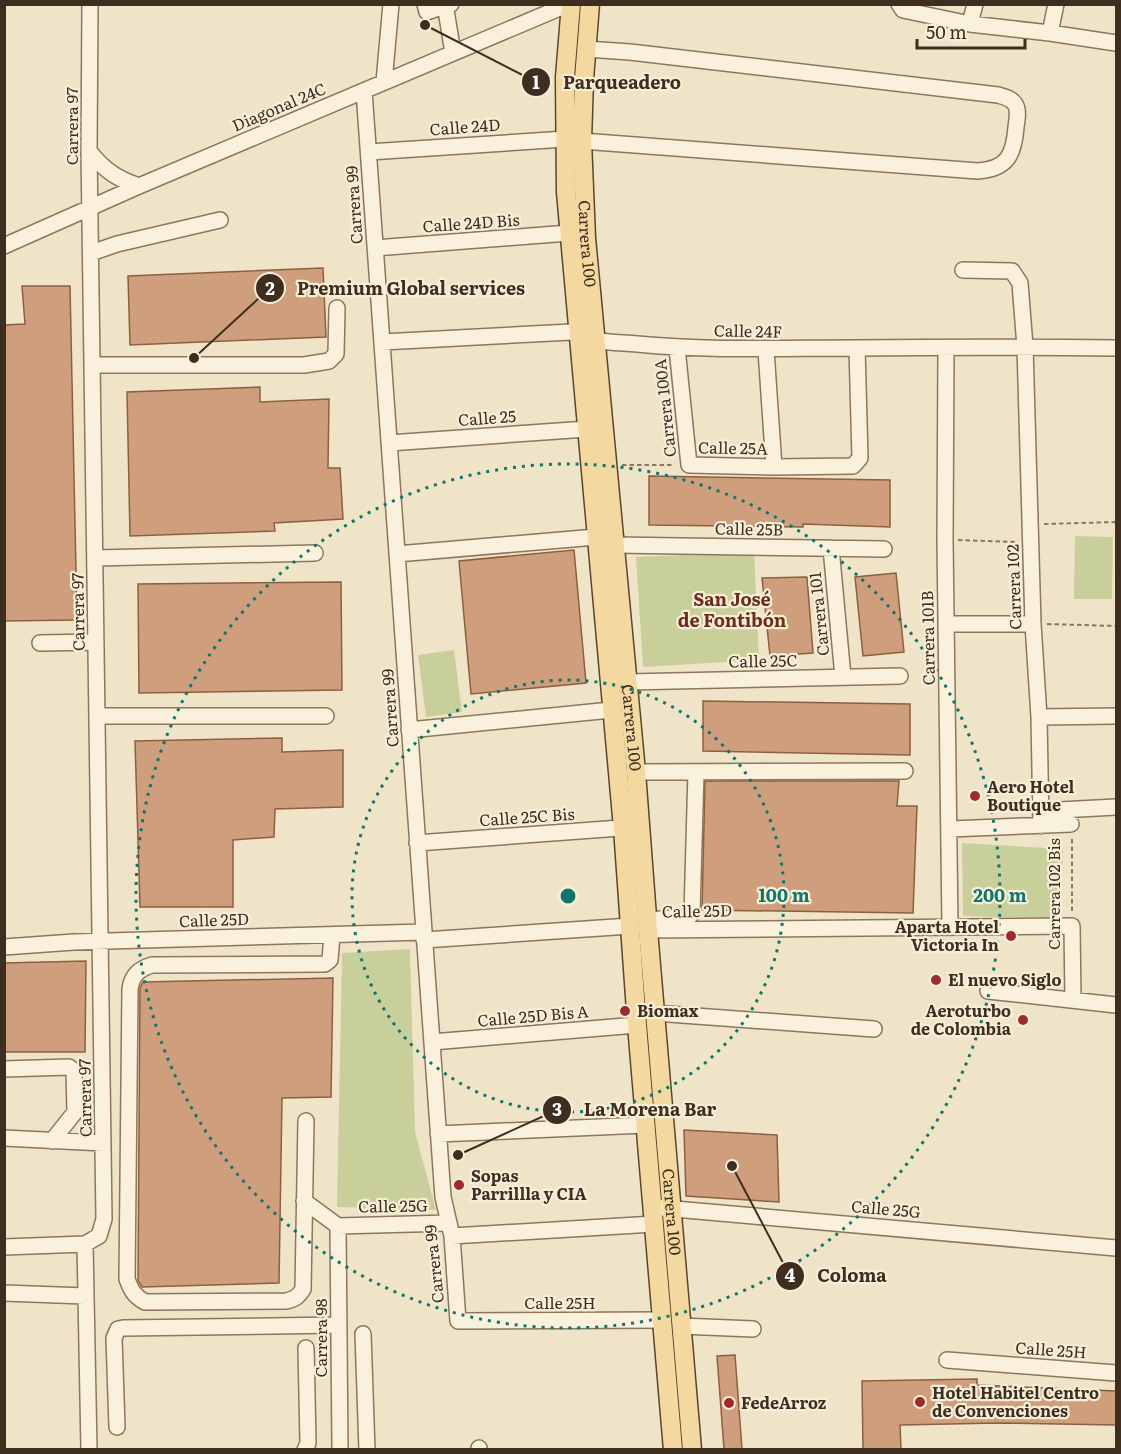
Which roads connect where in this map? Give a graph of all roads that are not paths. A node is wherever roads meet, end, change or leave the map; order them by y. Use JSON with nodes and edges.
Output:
{"nodes":[{"id":1,"x":90,"y":4,"type":"edge"},
{"id":2,"x":391,"y":4,"type":"edge"},
{"id":3,"x":425,"y":4,"type":"edge"},
{"id":4,"x":570,"y":4,"type":"edge"},
{"id":5,"x":590,"y":4,"type":"edge"},
{"id":6,"x":898,"y":4,"type":"edge"},
{"id":7,"x":975,"y":4,"type":"edge"},
{"id":8,"x":1056,"y":4,"type":"edge"},
{"id":9,"x":447,"y":5,"type":"edge"},
{"id":10,"x":970,"y":24,"type":"junction"},
{"id":11,"x":1050,"y":33,"type":"junction"},
{"id":12,"x":1116,"y":43,"type":"edge"},
{"id":13,"x":586,"y":50,"type":"junction"},
{"id":14,"x":453,"y":53,"type":"junction"},
{"id":15,"x":384,"y":82,"type":"junction"},
{"id":16,"x":364,"y":91,"type":"junction"},
{"id":17,"x":573,"y":140,"type":"junction"},
{"id":18,"x":369,"y":152,"type":"junction"},
{"id":19,"x":84,"y":156,"type":"junction"},
{"id":20,"x":139,"y":186,"type":"junction"},
{"id":21,"x":90,"y":208,"type":"junction"},
{"id":22,"x":220,"y":220,"type":"dead end"},
{"id":23,"x":569,"y":233,"type":"junction"},
{"id":24,"x":4,"y":246,"type":"edge"},
{"id":25,"x":375,"y":248,"type":"junction"},
{"id":26,"x":91,"y":253,"type":"junction"},
{"id":27,"x":963,"y":270,"type":"dead end"},
{"id":28,"x":337,"y":308,"type":"dead end"},
{"id":29,"x":587,"y":338,"type":"junction"},
{"id":30,"x":382,"y":342,"type":"junction"},
{"id":31,"x":1025,"y":347,"type":"junction"},
{"id":32,"x":677,"y":348,"type":"junction"},
{"id":33,"x":857,"y":348,"type":"junction"},
{"id":34,"x":1116,"y":348,"type":"edge"},
{"id":35,"x":946,"y":349,"type":"junction"},
{"id":36,"x":766,"y":350,"type":"junction"},
{"id":37,"x":92,"y":365,"type":"junction"},
{"id":38,"x":587,"y":429,"type":"junction"},
{"id":39,"x":389,"y":443,"type":"junction"},
{"id":40,"x":688,"y":465,"type":"joint"},
{"id":41,"x":774,"y":467,"type":"junction"},
{"id":42,"x":596,"y":537,"type":"junction"},
{"id":43,"x":614,"y":545,"type":"junction"},
{"id":44,"x":831,"y":548,"type":"junction"},
{"id":45,"x":884,"y":549,"type":"dead end"},
{"id":46,"x":315,"y":553,"type":"dead end"},
{"id":47,"x":397,"y":554,"type":"junction"},
{"id":48,"x":95,"y":558,"type":"junction"},
{"id":49,"x":946,"y":624,"type":"junction"},
{"id":50,"x":1033,"y":624,"type":"junction"},
{"id":51,"x":96,"y":642,"type":"junction"},
{"id":52,"x":40,"y":643,"type":"dead end"},
{"id":53,"x":900,"y":676,"type":"dead end"},
{"id":54,"x":843,"y":677,"type":"junction"},
{"id":55,"x":628,"y":682,"type":"junction"},
{"id":56,"x":611,"y":710,"type":"junction"},
{"id":57,"x":97,"y":716,"type":"junction"},
{"id":58,"x":326,"y":716,"type":"dead end"},
{"id":59,"x":1116,"y":716,"type":"edge"},
{"id":60,"x":1039,"y":717,"type":"junction"},
{"id":61,"x":410,"y":729,"type":"junction"},
{"id":62,"x":905,"y":771,"type":"dead end"},
{"id":63,"x":636,"y":772,"type":"junction"},
{"id":64,"x":696,"y":772,"type":"junction"},
{"id":65,"x":1116,"y":807,"type":"edge"},
{"id":66,"x":1041,"y":818,"type":"junction"},
{"id":67,"x":1071,"y":825,"type":"road end"},
{"id":68,"x":632,"y":827,"type":"junction"},
{"id":69,"x":950,"y":829,"type":"junction"},
{"id":70,"x":417,"y":843,"type":"junction"},
{"id":71,"x":641,"y":925,"type":"junction"},
{"id":72,"x":1072,"y":926,"type":"joint"},
{"id":73,"x":950,"y":927,"type":"junction"},
{"id":74,"x":332,"y":935,"type":"junction"},
{"id":75,"x":424,"y":936,"type":"junction"},
{"id":76,"x":100,"y":941,"type":"junction"},
{"id":77,"x":4,"y":947,"type":"edge"},
{"id":78,"x":988,"y":991,"type":"dead end"},
{"id":79,"x":1073,"y":1000,"type":"junction"},
{"id":80,"x":1116,"y":1005,"type":"edge"},
{"id":81,"x":655,"y":1013,"type":"junction"},
{"id":82,"x":637,"y":1025,"type":"junction"},
{"id":83,"x":874,"y":1029,"type":"dead end"},
{"id":84,"x":432,"y":1042,"type":"junction"},
{"id":85,"x":4,"y":1069,"type":"edge"},
{"id":86,"x":306,"y":1121,"type":"dead end"},
{"id":87,"x":645,"y":1125,"type":"junction"},
{"id":88,"x":438,"y":1134,"type":"junction"},
{"id":89,"x":4,"y":1138,"type":"edge"},
{"id":90,"x":52,"y":1141,"type":"junction"},
{"id":91,"x":103,"y":1143,"type":"junction"},
{"id":92,"x":304,"y":1201,"type":"junction"},
{"id":93,"x":659,"y":1213,"type":"junction"},
{"id":94,"x":338,"y":1226,"type":"junction"},
{"id":95,"x":451,"y":1229,"type":"junction"},
{"id":96,"x":85,"y":1244,"type":"junction"},
{"id":97,"x":4,"y":1247,"type":"edge"},
{"id":98,"x":1116,"y":1248,"type":"edge"},
{"id":99,"x":4,"y":1293,"type":"edge"},
{"id":100,"x":85,"y":1296,"type":"junction"},
{"id":101,"x":662,"y":1320,"type":"junction"},
{"id":102,"x":458,"y":1321,"type":"joint"},
{"id":103,"x":339,"y":1325,"type":"junction"},
{"id":104,"x":681,"y":1326,"type":"junction"},
{"id":105,"x":753,"y":1329,"type":"dead end"},
{"id":106,"x":363,"y":1334,"type":"dead end"},
{"id":107,"x":306,"y":1348,"type":"dead end"},
{"id":108,"x":947,"y":1360,"type":"dead end"},
{"id":109,"x":1116,"y":1373,"type":"edge"},
{"id":110,"x":117,"y":1427,"type":"dead end"},
{"id":111,"x":89,"y":1449,"type":"edge"},
{"id":112,"x":305,"y":1449,"type":"edge"},
{"id":113,"x":340,"y":1449,"type":"edge"},
{"id":114,"x":367,"y":1449,"type":"edge"},
{"id":115,"x":672,"y":1449,"type":"edge"},
{"id":116,"x":692,"y":1449,"type":"edge"}],
"edges":[{"from":1,"to":19,"type":"street","name":"Carrera 97"},
{"from":2,"to":15,"type":"street"},
{"from":3,"to":9,"type":"street"},
{"from":4,"to":14,"type":"street","name":"Diagonal 24C"},
{"from":4,"to":17,"type":"main road","name":"Carrera 100"},
{"from":5,"to":13,"type":"main road","name":"Carrera 100"},
{"from":6,"to":10,"type":"street"},
{"from":7,"to":10,"type":"street"},
{"from":8,"to":11,"type":"street"},
{"from":9,"to":14,"type":"street"},
{"from":10,"to":11,"type":"street"},
{"from":11,"to":12,"type":"street"},
{"from":13,"to":17,"type":"main road","name":"Carrera 100"},
{"from":13,"to":17,"type":"street","name":"Calle 24D"},
{"from":14,"to":15,"type":"street","name":"Diagonal 24C"},
{"from":15,"to":16,"type":"street","name":"Diagonal 24C"},
{"from":16,"to":18,"type":"street","name":"Carrera 99"},
{"from":16,"to":20,"type":"street","name":"Diagonal 24C"},
{"from":17,"to":18,"type":"street","name":"Calle 24D"},
{"from":17,"to":23,"type":"main road","name":"Carrera 100"},
{"from":17,"to":29,"type":"main road","name":"Carrera 100"},
{"from":18,"to":25,"type":"street","name":"Carrera 99"},
{"from":19,"to":20,"type":"street"},
{"from":19,"to":21,"type":"street","name":"Carrera 97"},
{"from":20,"to":21,"type":"street","name":"Diagonal 24C"},
{"from":21,"to":24,"type":"street","name":"Diagonal 24C"},
{"from":21,"to":26,"type":"street","name":"Carrera 97"},
{"from":22,"to":26,"type":"street"},
{"from":23,"to":25,"type":"street","name":"Calle 24D Bis"},
{"from":23,"to":29,"type":"main road","name":"Carrera 100"},
{"from":25,"to":30,"type":"street","name":"Carrera 99"},
{"from":26,"to":37,"type":"street","name":"Carrera 97"},
{"from":27,"to":31,"type":"street","name":"Carrera 102"},
{"from":28,"to":37,"type":"street"},
{"from":29,"to":30,"type":"street","name":"Calle 24F"},
{"from":29,"to":32,"type":"street","name":"Calle 24F"},
{"from":29,"to":38,"type":"main road","name":"Carrera 100"},
{"from":29,"to":43,"type":"main road","name":"Carrera 100"},
{"from":30,"to":39,"type":"street","name":"Carrera 99"},
{"from":31,"to":34,"type":"street","name":"Calle 24F"},
{"from":31,"to":35,"type":"street","name":"Calle 24F"},
{"from":31,"to":50,"type":"street","name":"Carrera 102"},
{"from":32,"to":36,"type":"street","name":"Calle 24F"},
{"from":32,"to":40,"type":"street","name":"Carrera 100A"},
{"from":33,"to":35,"type":"street","name":"Calle 24F"},
{"from":33,"to":36,"type":"street","name":"Calle 24F"},
{"from":33,"to":41,"type":"street","name":"Calle 25A"},
{"from":35,"to":49,"type":"street","name":"Carrera 101B"},
{"from":36,"to":41,"type":"street"},
{"from":37,"to":48,"type":"street","name":"Carrera 97"},
{"from":38,"to":39,"type":"street","name":"Calle 25"},
{"from":38,"to":42,"type":"main road","name":"Carrera 100"},
{"from":39,"to":47,"type":"street","name":"Carrera 99"},
{"from":40,"to":41,"type":"street","name":"Calle 25A"},
{"from":42,"to":47,"type":"street"},
{"from":42,"to":56,"type":"main road","name":"Carrera 100"},
{"from":43,"to":44,"type":"street","name":"Calle 25B"},
{"from":43,"to":55,"type":"main road","name":"Carrera 100"},
{"from":44,"to":45,"type":"street","name":"Calle 25B"},
{"from":44,"to":54,"type":"street","name":"Carrera 101"},
{"from":46,"to":48,"type":"street"},
{"from":47,"to":61,"type":"street","name":"Carrera 99"},
{"from":48,"to":51,"type":"street","name":"Carrera 97"},
{"from":49,"to":50,"type":"street"},
{"from":49,"to":69,"type":"street","name":"Carrera 101B"},
{"from":50,"to":60,"type":"street","name":"Carrera 102"},
{"from":51,"to":52,"type":"street"},
{"from":51,"to":57,"type":"street","name":"Carrera 97"},
{"from":53,"to":54,"type":"street","name":"Calle 25C"},
{"from":54,"to":55,"type":"street","name":"Calle 25C"},
{"from":55,"to":63,"type":"main road","name":"Carrera 100"},
{"from":56,"to":61,"type":"street"},
{"from":56,"to":68,"type":"main road","name":"Carrera 100"},
{"from":57,"to":58,"type":"street"},
{"from":57,"to":76,"type":"street","name":"Carrera 97"},
{"from":59,"to":60,"type":"street"},
{"from":60,"to":66,"type":"street","name":"Carrera 102"},
{"from":61,"to":70,"type":"street","name":"Carrera 99"},
{"from":62,"to":64,"type":"street"},
{"from":63,"to":64,"type":"street"},
{"from":63,"to":68,"type":"main road","name":"Carrera 100"},
{"from":64,"to":71,"type":"street"},
{"from":65,"to":66,"type":"street"},
{"from":66,"to":67,"type":"street"},
{"from":66,"to":69,"type":"street"},
{"from":68,"to":70,"type":"street","name":"Calle 25C Bis"},
{"from":68,"to":71,"type":"main road","name":"Carrera 100"},
{"from":69,"to":73,"type":"street","name":"Carrera 101B"},
{"from":70,"to":75,"type":"street","name":"Carrera 99"},
{"from":71,"to":73,"type":"street","name":"Calle 25D"},
{"from":71,"to":75,"type":"street","name":"Calle 25D"},
{"from":71,"to":81,"type":"main road","name":"Carrera 100"},
{"from":71,"to":82,"type":"main road","name":"Carrera 100"},
{"from":72,"to":73,"type":"street","name":"Calle 25D"},
{"from":72,"to":79,"type":"street","name":"Carrera 102 Bis"},
{"from":74,"to":75,"type":"street","name":"Calle 25D"},
{"from":74,"to":76,"type":"street","name":"Calle 25D"},
{"from":74,"to":92,"type":"street"},
{"from":75,"to":84,"type":"street","name":"Carrera 99"},
{"from":76,"to":77,"type":"street","name":"Calle 25D"},
{"from":76,"to":91,"type":"street","name":"Carrera 97"},
{"from":78,"to":79,"type":"street"},
{"from":79,"to":80,"type":"street"},
{"from":81,"to":83,"type":"street"},
{"from":81,"to":93,"type":"main road","name":"Carrera 100"},
{"from":82,"to":84,"type":"street","name":"Calle 25D Bis A"},
{"from":82,"to":87,"type":"main road","name":"Carrera 100"},
{"from":84,"to":88,"type":"street","name":"Carrera 99"},
{"from":85,"to":90,"type":"street"},
{"from":86,"to":92,"type":"street"},
{"from":87,"to":88,"type":"street"},
{"from":87,"to":93,"type":"main road","name":"Carrera 100"},
{"from":88,"to":95,"type":"street","name":"Carrera 99"},
{"from":89,"to":90,"type":"street"},
{"from":90,"to":91,"type":"street"},
{"from":91,"to":96,"type":"street","name":"Carrera 97"},
{"from":92,"to":94,"type":"street"},
{"from":93,"to":95,"type":"street","name":"Calle 25G"},
{"from":93,"to":98,"type":"street","name":"Calle 25G"},
{"from":93,"to":101,"type":"main road","name":"Carrera 100"},
{"from":93,"to":104,"type":"main road","name":"Carrera 100"},
{"from":94,"to":95,"type":"street","name":"Calle 25G"},
{"from":94,"to":103,"type":"street","name":"Carrera 98"},
{"from":95,"to":102,"type":"street","name":"Carrera 99"},
{"from":96,"to":97,"type":"street"},
{"from":96,"to":100,"type":"street"},
{"from":99,"to":100,"type":"street"},
{"from":100,"to":111,"type":"street"},
{"from":101,"to":102,"type":"street","name":"Calle 25H"},
{"from":101,"to":115,"type":"main road","name":"Carrera 100"},
{"from":103,"to":110,"type":"street"},
{"from":103,"to":113,"type":"street","name":"Carrera 98"},
{"from":104,"to":105,"type":"street"},
{"from":104,"to":116,"type":"main road","name":"Carrera 100"},
{"from":106,"to":114,"type":"street"},
{"from":107,"to":112,"type":"street"},
{"from":108,"to":109,"type":"street","name":"Calle 25H"}]}
